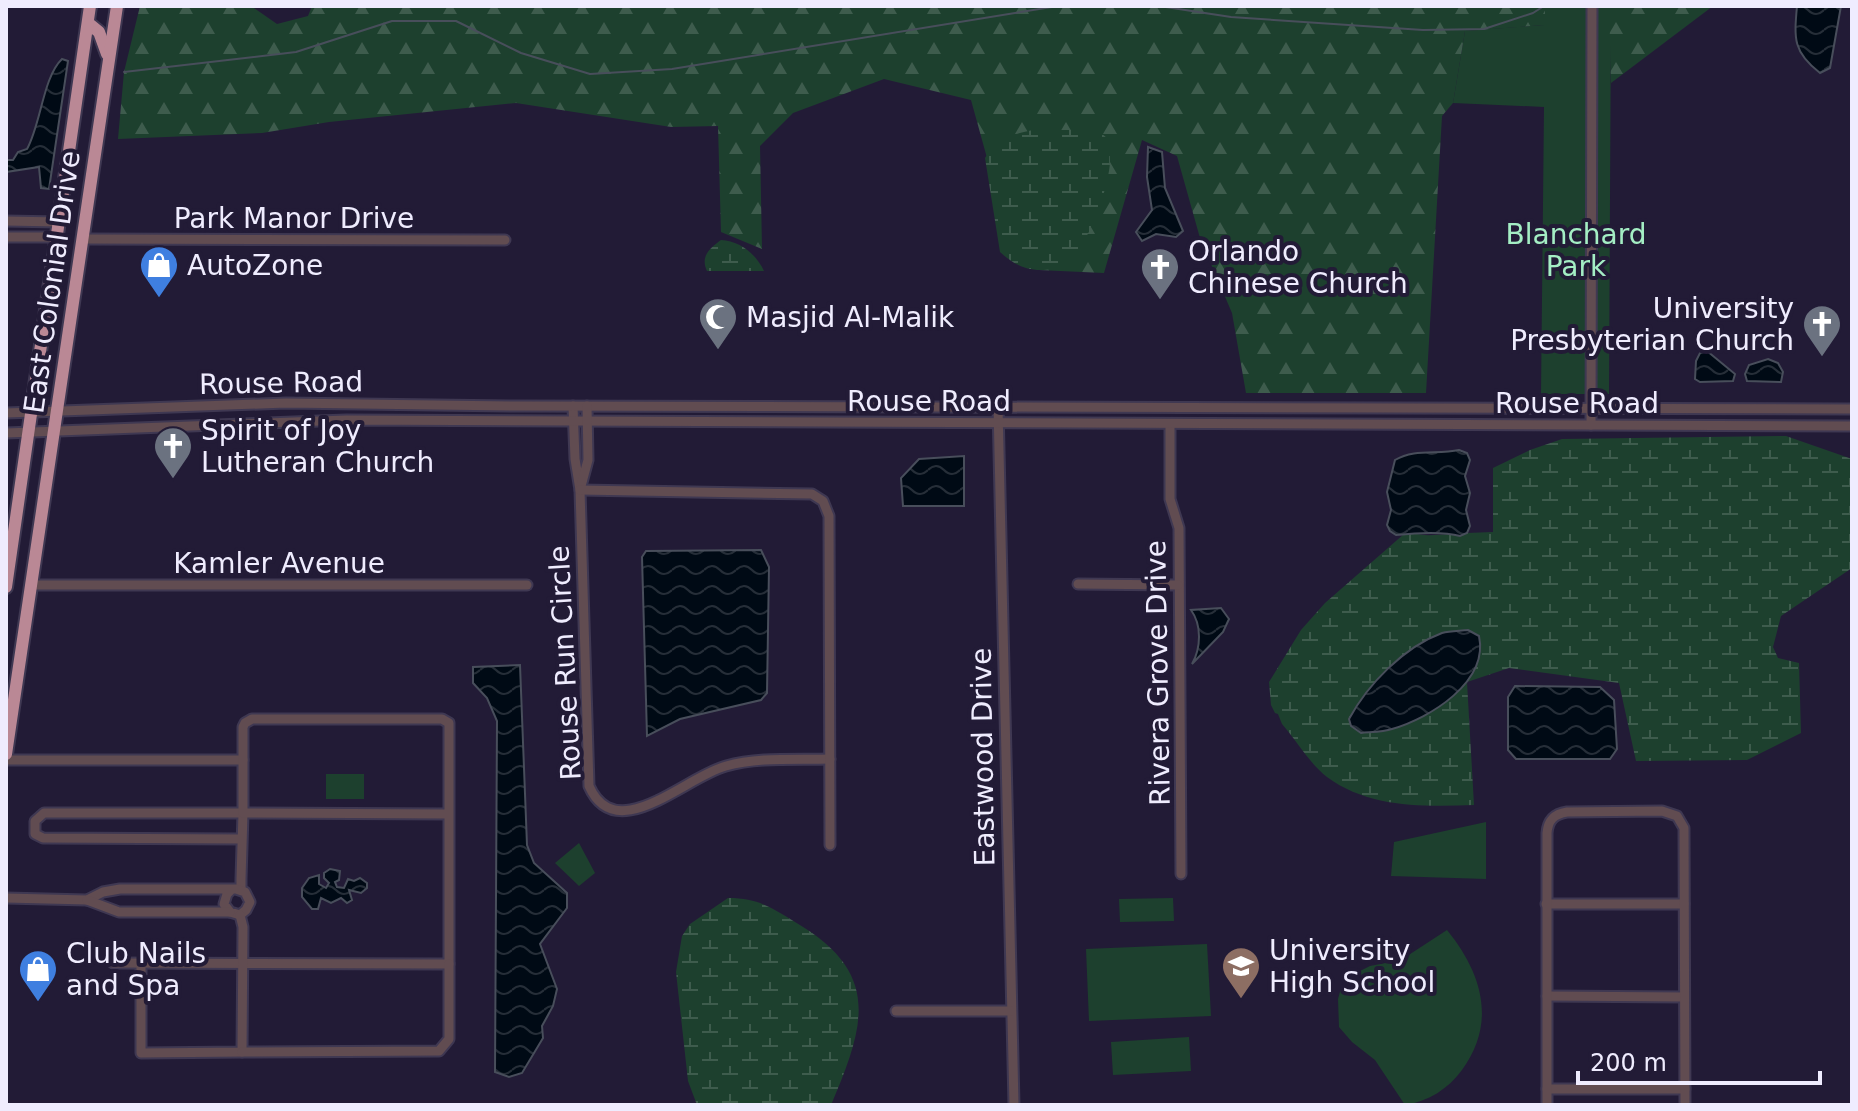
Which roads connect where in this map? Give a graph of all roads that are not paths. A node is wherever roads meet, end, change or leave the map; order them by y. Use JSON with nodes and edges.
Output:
{"nodes":[{"id":1,"x":90,"y":6,"type":"edge"},
{"id":2,"x":117,"y":6,"type":"edge"},
{"id":3,"x":1592,"y":6,"type":"edge"},
{"id":4,"x":88,"y":23,"type":"junction"},
{"id":5,"x":108,"y":65,"type":"junction"},
{"id":6,"x":6,"y":221,"type":"edge"},
{"id":7,"x":59,"y":222,"type":"junction"},
{"id":8,"x":6,"y":237,"type":"edge"},
{"id":9,"x":56,"y":237,"type":"junction"},
{"id":10,"x":82,"y":239,"type":"junction"},
{"id":11,"x":505,"y":240,"type":"dead end"},
{"id":12,"x":573,"y":406,"type":"junction"},
{"id":13,"x":587,"y":406,"type":"junction"},
{"id":14,"x":998,"y":407,"type":"junction"},
{"id":15,"x":1591,"y":408,"type":"junction"},
{"id":16,"x":1852,"y":409,"type":"edge"},
{"id":17,"x":31,"y":412,"type":"junction"},
{"id":18,"x":57,"y":412,"type":"junction"},
{"id":19,"x":6,"y":413,"type":"edge"},
{"id":20,"x":574,"y":423,"type":"junction"},
{"id":21,"x":588,"y":423,"type":"junction"},
{"id":22,"x":998,"y":424,"type":"junction"},
{"id":23,"x":1170,"y":424,"type":"junction"},
{"id":24,"x":1591,"y":425,"type":"junction"},
{"id":25,"x":1852,"y":426,"type":"edge"},
{"id":26,"x":54,"y":432,"type":"junction"},
{"id":27,"x":6,"y":433,"type":"edge"},
{"id":28,"x":28,"y":433,"type":"junction"},
{"id":29,"x":575,"y":459,"type":"junction"},
{"id":30,"x":588,"y":460,"type":"junction"},
{"id":31,"x":580,"y":490,"type":"junction"},
{"id":32,"x":1078,"y":584,"type":"dead end"},
{"id":33,"x":31,"y":585,"type":"junction"},
{"id":34,"x":527,"y":585,"type":"dead end"},
{"id":35,"x":1178,"y":585,"type":"junction"},
{"id":36,"x":6,"y":587,"type":"edge"},
{"id":37,"x":6,"y":757,"type":"edge"},
{"id":38,"x":830,"y":759,"type":"junction"},
{"id":39,"x":243,"y":760,"type":"junction"},
{"id":40,"x":243,"y":813,"type":"junction"},
{"id":41,"x":449,"y":814,"type":"junction"},
{"id":42,"x":242,"y":839,"type":"junction"},
{"id":43,"x":830,"y":845,"type":"dead end"},
{"id":44,"x":1181,"y":874,"type":"dead end"},
{"id":45,"x":236,"y":890,"type":"junction"},
{"id":46,"x":6,"y":898,"type":"edge"},
{"id":47,"x":87,"y":900,"type":"junction"},
{"id":48,"x":1546,"y":904,"type":"junction"},
{"id":49,"x":1684,"y":904,"type":"junction"},
{"id":50,"x":235,"y":914,"type":"junction"},
{"id":51,"x":113,"y":963,"type":"dead end"},
{"id":52,"x":141,"y":963,"type":"junction"},
{"id":53,"x":241,"y":964,"type":"junction"},
{"id":54,"x":449,"y":964,"type":"junction"},
{"id":55,"x":1547,"y":996,"type":"junction"},
{"id":56,"x":1684,"y":997,"type":"junction"},
{"id":57,"x":896,"y":1011,"type":"dead end"},
{"id":58,"x":1011,"y":1011,"type":"junction"},
{"id":59,"x":242,"y":1052,"type":"junction"},
{"id":60,"x":1547,"y":1089,"type":"junction"},
{"id":61,"x":1685,"y":1089,"type":"junction"},
{"id":62,"x":1014,"y":1105,"type":"edge"},
{"id":63,"x":1547,"y":1105,"type":"edge"},
{"id":64,"x":1685,"y":1105,"type":"edge"}],
"edges":[{"from":1,"to":4,"type":"highway","name":"East Colonial Drive"},
{"from":2,"to":5,"type":"highway","name":"East Colonial Drive"},
{"from":3,"to":15,"type":"street"},
{"from":4,"to":5,"type":"highway"},
{"from":4,"to":7,"type":"highway","name":"East Colonial Drive"},
{"from":5,"to":10,"type":"highway","name":"East Colonial Drive"},
{"from":6,"to":7,"type":"street"},
{"from":7,"to":9,"type":"highway","name":"East Colonial Drive"},
{"from":8,"to":9,"type":"street"},
{"from":9,"to":17,"type":"highway","name":"East Colonial Drive"},
{"from":10,"to":11,"type":"street","name":"Park Manor Drive"},
{"from":10,"to":18,"type":"highway","name":"East Colonial Drive"},
{"from":12,"to":13,"type":"street","name":"Rouse Road"},
{"from":12,"to":18,"type":"street","name":"Rouse Road"},
{"from":12,"to":20,"type":"street","name":"Rouse Run Circle"},
{"from":13,"to":14,"type":"street","name":"Rouse Road"},
{"from":13,"to":21,"type":"street","name":"Rouse Run Circle"},
{"from":14,"to":15,"type":"street","name":"Rouse Road"},
{"from":14,"to":22,"type":"street","name":"Eastwood Drive"},
{"from":15,"to":16,"type":"street","name":"Rouse Road"},
{"from":15,"to":24,"type":"street"},
{"from":17,"to":18,"type":"street","name":"Rouse Road"},
{"from":17,"to":19,"type":"street","name":"Rouse Road"},
{"from":17,"to":28,"type":"highway","name":"East Colonial Drive"},
{"from":18,"to":26,"type":"highway","name":"East Colonial Drive"},
{"from":20,"to":21,"type":"street","name":"Rouse Road"},
{"from":20,"to":26,"type":"street","name":"Rouse Road"},
{"from":20,"to":29,"type":"street","name":"Rouse Run Circle"},
{"from":21,"to":22,"type":"street","name":"Rouse Road"},
{"from":21,"to":30,"type":"street","name":"Rouse Run Circle"},
{"from":22,"to":23,"type":"street","name":"Rouse Road"},
{"from":22,"to":58,"type":"street","name":"Eastwood Drive"},
{"from":23,"to":24,"type":"street","name":"Rouse Road"},
{"from":23,"to":35,"type":"street","name":"Rivera Grove Drive"},
{"from":24,"to":25,"type":"street","name":"Rouse Road"},
{"from":26,"to":28,"type":"street","name":"Rouse Road"},
{"from":26,"to":33,"type":"highway","name":"East Colonial Drive"},
{"from":27,"to":28,"type":"street","name":"Rouse Road"},
{"from":28,"to":36,"type":"highway","name":"East Colonial Drive"},
{"from":29,"to":30,"type":"street"},
{"from":29,"to":31,"type":"street","name":"Rouse Run Circle"},
{"from":30,"to":31,"type":"street","name":"Rouse Run Circle"},
{"from":31,"to":38,"type":"street"},
{"from":31,"to":38,"type":"street","name":"Rouse Run Circle"},
{"from":32,"to":35,"type":"street"},
{"from":33,"to":34,"type":"street","name":"Kamler Avenue"},
{"from":33,"to":37,"type":"highway","name":"East Colonial Drive"},
{"from":35,"to":44,"type":"street","name":"Rivera Grove Drive"},
{"from":37,"to":39,"type":"street"},
{"from":38,"to":43,"type":"street"},
{"from":39,"to":40,"type":"street"},
{"from":39,"to":41,"type":"street"},
{"from":40,"to":41,"type":"street"},
{"from":40,"to":42,"type":"street"},
{"from":40,"to":42,"type":"street"},
{"from":41,"to":54,"type":"street"},
{"from":42,"to":45,"type":"street"},
{"from":45,"to":47,"type":"street"},
{"from":45,"to":50,"type":"street"},
{"from":45,"to":50,"type":"street"},
{"from":46,"to":47,"type":"street"},
{"from":47,"to":50,"type":"street"},
{"from":48,"to":49,"type":"street"},
{"from":48,"to":49,"type":"street"},
{"from":48,"to":55,"type":"street"},
{"from":49,"to":56,"type":"street"},
{"from":50,"to":53,"type":"street"},
{"from":51,"to":52,"type":"street"},
{"from":52,"to":53,"type":"street"},
{"from":52,"to":59,"type":"street"},
{"from":53,"to":54,"type":"street"},
{"from":53,"to":59,"type":"street"},
{"from":54,"to":59,"type":"street"},
{"from":55,"to":56,"type":"street"},
{"from":55,"to":60,"type":"street"},
{"from":56,"to":61,"type":"street"},
{"from":57,"to":58,"type":"street"},
{"from":58,"to":62,"type":"street","name":"Eastwood Drive"},
{"from":60,"to":61,"type":"street"},
{"from":60,"to":63,"type":"street"},
{"from":61,"to":64,"type":"street"}]}
